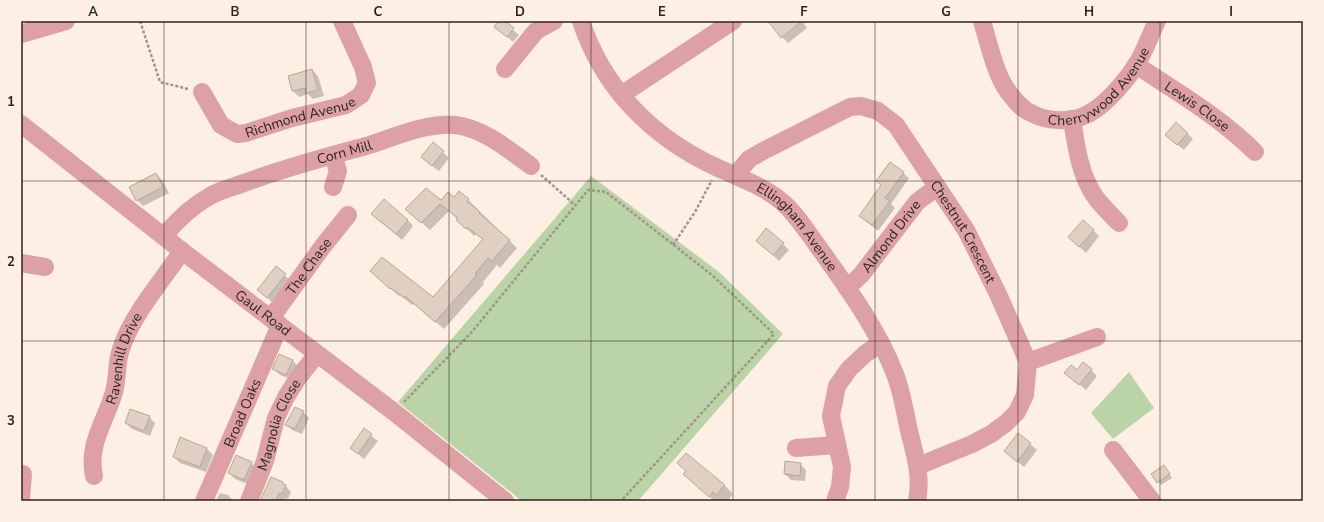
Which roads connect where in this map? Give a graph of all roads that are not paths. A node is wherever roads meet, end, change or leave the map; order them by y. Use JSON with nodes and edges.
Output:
{"nodes":[{"id":1,"x":66,"y":21,"type":"edge"},
{"id":2,"x":342,"y":21,"type":"edge"},
{"id":3,"x":554,"y":21,"type":"edge"},
{"id":4,"x":581,"y":21,"type":"edge"},
{"id":5,"x":733,"y":21,"type":"edge"},
{"id":6,"x":982,"y":21,"type":"edge"},
{"id":7,"x":1157,"y":21,"type":"edge"},
{"id":8,"x":21,"y":34,"type":"edge"},
{"id":9,"x":1136,"y":66,"type":"junction"},
{"id":10,"x":504,"y":68,"type":"dead end"},
{"id":11,"x":202,"y":92,"type":"road end"},
{"id":12,"x":621,"y":94,"type":"junction"},
{"id":13,"x":1072,"y":119,"type":"junction"},
{"id":14,"x":21,"y":124,"type":"edge"},
{"id":15,"x":1255,"y":152,"type":"dead end"},
{"id":16,"x":333,"y":155,"type":"junction"},
{"id":17,"x":531,"y":166,"type":"road end"},
{"id":18,"x":736,"y":175,"type":"junction"},
{"id":19,"x":333,"y":187,"type":"dead end"},
{"id":20,"x":936,"y":187,"type":"junction"},
{"id":21,"x":348,"y":215,"type":"dead end"},
{"id":22,"x":1119,"y":223,"type":"dead end"},
{"id":23,"x":164,"y":236,"type":"junction"},
{"id":24,"x":182,"y":251,"type":"junction"},
{"id":25,"x":21,"y":263,"type":"edge"},
{"id":26,"x":45,"y":267,"type":"dead end"},
{"id":27,"x":847,"y":288,"type":"junction"},
{"id":28,"x":276,"y":321,"type":"junction"},
{"id":29,"x":1097,"y":337,"type":"dead end"},
{"id":30,"x":881,"y":343,"type":"junction"},
{"id":31,"x":317,"y":354,"type":"junction"},
{"id":32,"x":1028,"y":362,"type":"junction"},
{"id":33,"x":837,"y":445,"type":"junction"},
{"id":34,"x":796,"y":448,"type":"dead end"},
{"id":35,"x":1114,"y":450,"type":"dead end"},
{"id":36,"x":918,"y":466,"type":"junction"},
{"id":37,"x":23,"y":474,"type":"dead end"},
{"id":38,"x":94,"y":476,"type":"dead end"},
{"id":39,"x":21,"y":500,"type":"edge"},
{"id":40,"x":204,"y":501,"type":"edge"},
{"id":41,"x":249,"y":501,"type":"edge"},
{"id":42,"x":505,"y":501,"type":"edge"},
{"id":43,"x":835,"y":501,"type":"edge"},
{"id":44,"x":917,"y":501,"type":"edge"},
{"id":45,"x":1152,"y":501,"type":"edge"}],
"edges":[{"from":1,"to":8,"type":"street"},
{"from":2,"to":11,"type":"street","name":"Richmond Avenue"},
{"from":3,"to":10,"type":"street"},
{"from":4,"to":12,"type":"street","name":"Ellingham Avenue"},
{"from":5,"to":12,"type":"street"},
{"from":6,"to":13,"type":"street","name":"Cherrywood Avenue"},
{"from":7,"to":9,"type":"street","name":"Cherrywood Avenue"},
{"from":9,"to":13,"type":"street","name":"Cherrywood Avenue"},
{"from":9,"to":15,"type":"street","name":"Lewis Close"},
{"from":12,"to":18,"type":"street","name":"Ellingham Avenue"},
{"from":13,"to":22,"type":"street"},
{"from":14,"to":23,"type":"street","name":"Gaul Road"},
{"from":16,"to":17,"type":"street","name":"Corn Mill"},
{"from":16,"to":19,"type":"street"},
{"from":16,"to":23,"type":"street","name":"Corn Mill"},
{"from":18,"to":20,"type":"street","name":"Chestnut Crescent"},
{"from":18,"to":27,"type":"street","name":"Ellingham Avenue"},
{"from":20,"to":27,"type":"street","name":"Almond Drive"},
{"from":20,"to":32,"type":"street","name":"Chestnut Crescent"},
{"from":21,"to":28,"type":"street","name":"The Chase"},
{"from":23,"to":24,"type":"street","name":"Gaul Road"},
{"from":24,"to":28,"type":"street","name":"Gaul Road"},
{"from":24,"to":38,"type":"street","name":"Ravenhill Drive"},
{"from":25,"to":26,"type":"street"},
{"from":27,"to":30,"type":"street","name":"Ellingham Avenue"},
{"from":28,"to":31,"type":"street","name":"Gaul Road"},
{"from":28,"to":40,"type":"street","name":"Broad Oaks"},
{"from":29,"to":32,"type":"street"},
{"from":30,"to":33,"type":"street"},
{"from":30,"to":36,"type":"street","name":"Ellingham Avenue"},
{"from":31,"to":41,"type":"street","name":"Magnolia Close"},
{"from":31,"to":42,"type":"street","name":"Gaul Road"},
{"from":32,"to":36,"type":"street","name":"Chestnut Crescent"},
{"from":33,"to":34,"type":"street"},
{"from":33,"to":43,"type":"street"},
{"from":35,"to":45,"type":"street"},
{"from":36,"to":44,"type":"street","name":"Ellingham Avenue"},
{"from":37,"to":39,"type":"street"}]}
